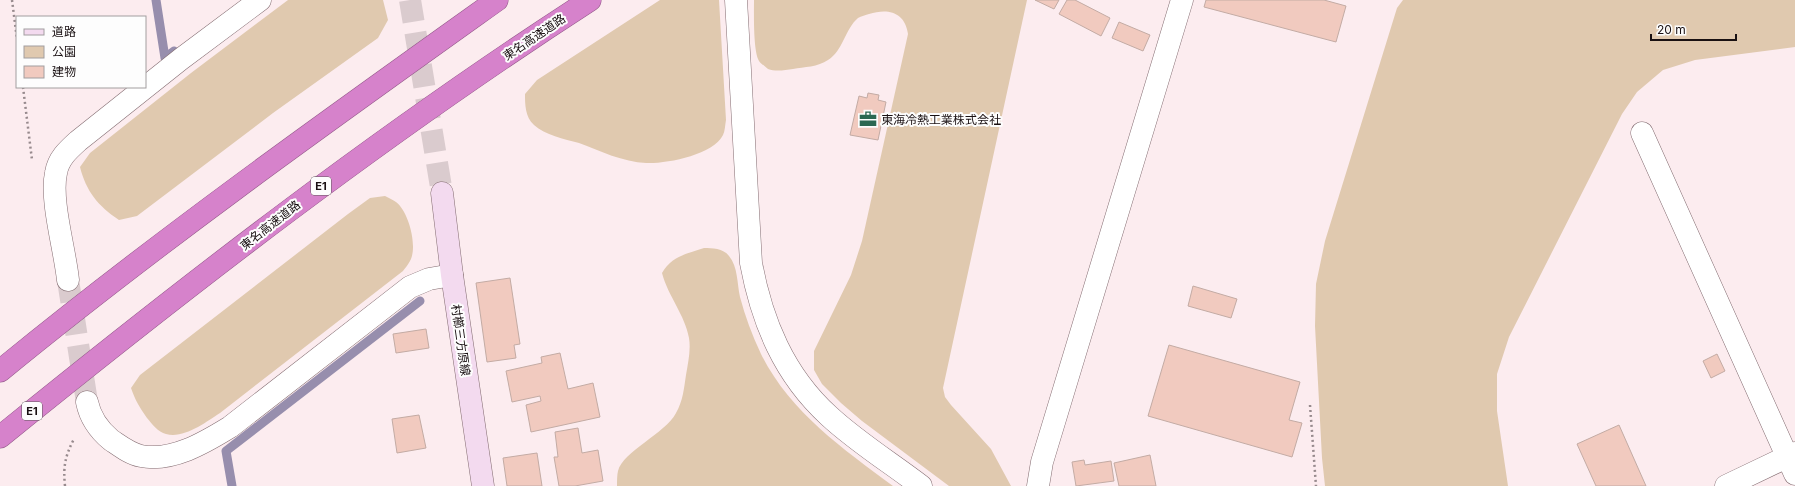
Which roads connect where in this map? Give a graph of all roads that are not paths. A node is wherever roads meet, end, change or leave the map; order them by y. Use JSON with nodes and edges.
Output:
{"nodes":[{"id":1,"x":260,"y":0,"type":"edge"},
{"id":2,"x":497,"y":0,"type":"edge"},
{"id":3,"x":590,"y":0,"type":"edge"},
{"id":4,"x":736,"y":0,"type":"edge"},
{"id":5,"x":1182,"y":0,"type":"edge"},
{"id":6,"x":146,"y":87,"type":"edge"},
{"id":7,"x":145,"y":88,"type":"edge"},
{"id":8,"x":1642,"y":134,"type":"dead end"},
{"id":9,"x":442,"y":193,"type":"tunnel mouth"},
{"id":10,"x":452,"y":275,"type":"junction"},
{"id":11,"x":68,"y":280,"type":"tunnel mouth"},
{"id":12,"x":0,"y":371,"type":"edge"},
{"id":13,"x":87,"y":402,"type":"tunnel mouth"},
{"id":14,"x":0,"y":437,"type":"edge"},
{"id":15,"x":1792,"y":461,"type":"edge"},
{"id":16,"x":483,"y":486,"type":"edge"},
{"id":17,"x":921,"y":486,"type":"edge"},
{"id":18,"x":1038,"y":486,"type":"edge"},
{"id":19,"x":1726,"y":486,"type":"edge"}],
"edges":[{"from":1,"to":6,"type":"street"},
{"from":2,"to":12,"type":"highway"},
{"from":3,"to":14,"type":"highway","name":"東名高速道路","number":"E1"},
{"from":4,"to":17,"type":"street"},
{"from":5,"to":18,"type":"street"},
{"from":7,"to":11,"type":"street"},
{"from":8,"to":15,"type":"street"},
{"from":9,"to":10,"type":"main road","name":"村櫛三方原線"},
{"from":10,"to":13,"type":"street"},
{"from":10,"to":16,"type":"main road","name":"村櫛三方原線"},
{"from":15,"to":19,"type":"street"}]}
